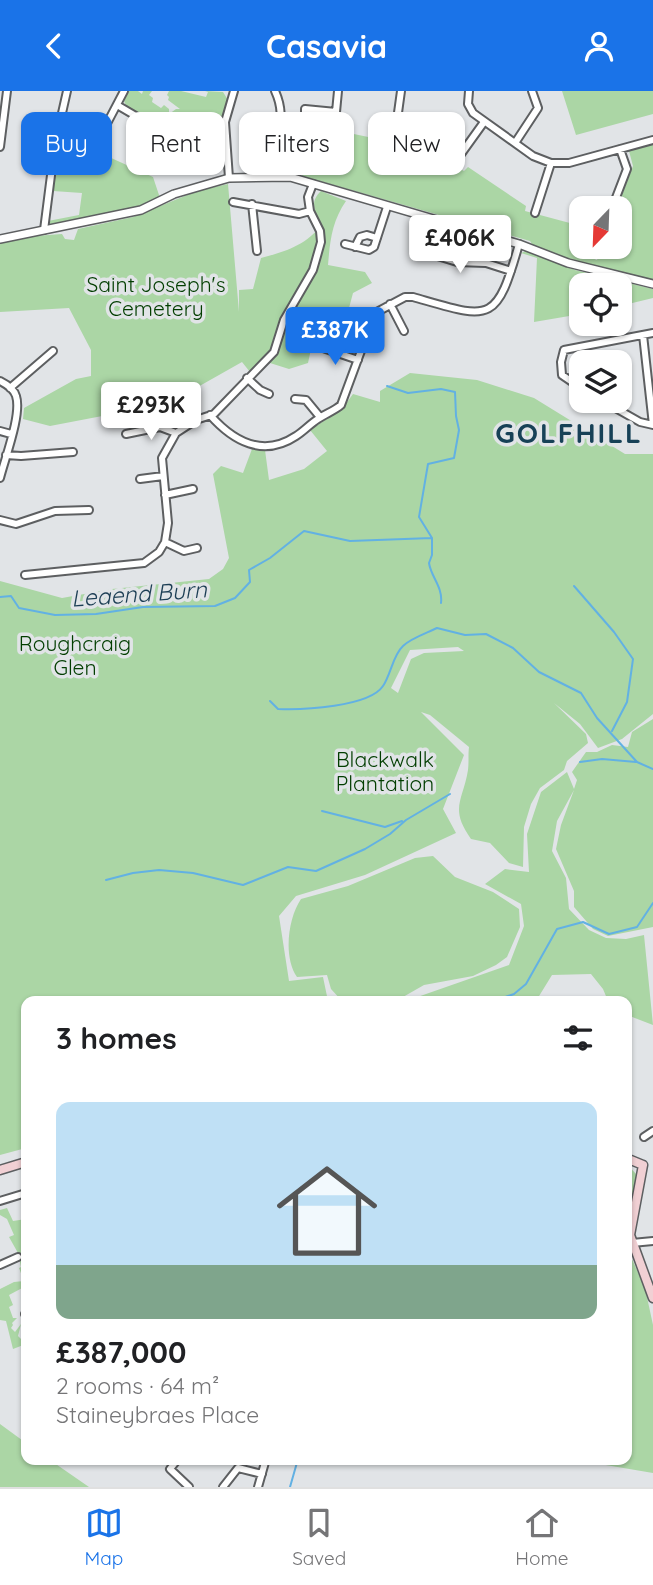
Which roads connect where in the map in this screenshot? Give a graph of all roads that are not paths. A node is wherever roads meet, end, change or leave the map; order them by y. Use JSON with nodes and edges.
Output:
{"nodes":[{"id":1,"x":67,"y":91,"type":"edge"},
{"id":2,"x":124,"y":91,"type":"edge"},
{"id":3,"x":234,"y":91,"type":"edge"},
{"id":4,"x":275,"y":91,"type":"edge"},
{"id":5,"x":338,"y":91,"type":"edge"},
{"id":6,"x":401,"y":91,"type":"edge"},
{"id":7,"x":468,"y":91,"type":"edge"},
{"id":8,"x":532,"y":91,"type":"edge"},
{"id":9,"x":4,"y":94,"type":"edge"},
{"id":10,"x":117,"y":104,"type":"junction"},
{"id":11,"x":389,"y":106,"type":"dead end"},
{"id":12,"x":398,"y":107,"type":"junction"},
{"id":13,"x":62,"y":112,"type":"edge"},
{"id":14,"x":129,"y":112,"type":"edge"},
{"id":15,"x":280,"y":112,"type":"edge"},
{"id":16,"x":305,"y":112,"type":"edge"},
{"id":17,"x":336,"y":112,"type":"edge"},
{"id":18,"x":336,"y":112,"type":"edge"},
{"id":19,"x":398,"y":112,"type":"edge"},
{"id":20,"x":112,"y":113,"type":"edge"},
{"id":21,"x":484,"y":122,"type":"junction"},
{"id":22,"x":653,"y":139,"type":"edge"},
{"id":23,"x":514,"y":143,"type":"junction"},
{"id":24,"x":0,"y":146,"type":"edge"},
{"id":25,"x":465,"y":148,"type":"edge"},
{"id":26,"x":620,"y":149,"type":"junction"},
{"id":27,"x":551,"y":163,"type":"junction"},
{"id":28,"x":51,"y":175,"type":"edge"},
{"id":29,"x":229,"y":178,"type":"junction"},
{"id":30,"x":313,"y":184,"type":"junction"},
{"id":31,"x":617,"y":196,"type":"edge"},
{"id":32,"x":233,"y":202,"type":"dead end"},
{"id":33,"x":252,"y":204,"type":"junction"},
{"id":34,"x":387,"y":207,"type":"junction"},
{"id":35,"x":310,"y":211,"type":"junction"},
{"id":36,"x":535,"y":213,"type":"dead end"},
{"id":37,"x":44,"y":230,"type":"junction"},
{"id":38,"x":0,"y":239,"type":"edge"},
{"id":39,"x":376,"y":239,"type":"junction"},
{"id":40,"x":345,"y":244,"type":"dead end"},
{"id":41,"x":519,"y":244,"type":"junction"},
{"id":42,"x":355,"y":247,"type":"junction"},
{"id":43,"x":418,"y":250,"type":"dead end"},
{"id":44,"x":257,"y":251,"type":"dead end"},
{"id":45,"x":511,"y":271,"type":"junction"},
{"id":46,"x":653,"y":284,"type":"edge"},
{"id":47,"x":390,"y":304,"type":"junction"},
{"id":48,"x":404,"y":331,"type":"dead end"},
{"id":49,"x":653,"y":333,"type":"edge"},
{"id":50,"x":643,"y":335,"type":"junction"},
{"id":51,"x":320,"y":347,"type":"dead end"},
{"id":52,"x":53,"y":351,"type":"dead end"},
{"id":53,"x":358,"y":360,"type":"junction"},
{"id":54,"x":247,"y":379,"type":"junction"},
{"id":55,"x":569,"y":380,"type":"edge"},
{"id":56,"x":0,"y":381,"type":"edge"},
{"id":57,"x":10,"y":388,"type":"junction"},
{"id":58,"x":269,"y":394,"type":"dead end"},
{"id":59,"x":295,"y":398,"type":"dead end"},
{"id":60,"x":624,"y":413,"type":"edge"},
{"id":61,"x":210,"y":415,"type":"junction"},
{"id":62,"x":320,"y":417,"type":"junction"},
{"id":63,"x":653,"y":425,"type":"edge"},
{"id":64,"x":0,"y":431,"type":"edge"},
{"id":65,"x":176,"y":433,"type":"junction"},
{"id":66,"x":11,"y":434,"type":"junction"},
{"id":67,"x":127,"y":434,"type":"dead end"},
{"id":68,"x":73,"y":452,"type":"dead end"},
{"id":69,"x":6,"y":455,"type":"junction"},
{"id":70,"x":163,"y":476,"type":"junction"},
{"id":71,"x":0,"y":478,"type":"edge"},
{"id":72,"x":140,"y":479,"type":"dead end"},
{"id":73,"x":193,"y":489,"type":"dead end"},
{"id":74,"x":165,"y":495,"type":"junction"},
{"id":75,"x":89,"y":510,"type":"dead end"},
{"id":76,"x":0,"y":520,"type":"edge"},
{"id":77,"x":165,"y":542,"type":"junction"},
{"id":78,"x":197,"y":548,"type":"dead end"},
{"id":79,"x":38,"y":574,"type":"junction"},
{"id":80,"x":25,"y":575,"type":"dead end"},
{"id":81,"x":39,"y":584,"type":"dead end"},
{"id":82,"x":653,"y":1131,"type":"edge"},
{"id":83,"x":644,"y":1137,"type":"dead end"},
{"id":84,"x":632,"y":1160,"type":"edge"},
{"id":85,"x":21,"y":1164,"type":"edge"},
{"id":86,"x":653,"y":1164,"type":"edge"},
{"id":87,"x":643,"y":1165,"type":"junction"},
{"id":88,"x":0,"y":1170,"type":"edge"},
{"id":89,"x":21,"y":1195,"type":"edge"},
{"id":90,"x":0,"y":1201,"type":"edge"},
{"id":91,"x":632,"y":1223,"type":"edge"},
{"id":92,"x":653,"y":1241,"type":"edge"},
{"id":93,"x":632,"y":1243,"type":"joint"},
{"id":94,"x":18,"y":1257,"type":"dead end"},
{"id":95,"x":0,"y":1264,"type":"edge"},
{"id":96,"x":653,"y":1298,"type":"edge"},
{"id":97,"x":173,"y":1465,"type":"edge"},
{"id":98,"x":264,"y":1465,"type":"edge"},
{"id":99,"x":262,"y":1474,"type":"junction"},
{"id":100,"x":189,"y":1487,"type":"edge"},
{"id":101,"x":223,"y":1487,"type":"edge"},
{"id":102,"x":258,"y":1487,"type":"edge"}],
"edges":[{"from":1,"to":13,"type":"street"},
{"from":2,"to":10,"type":"street"},
{"from":3,"to":29,"type":"street"},
{"from":4,"to":15,"type":"street"},
{"from":5,"to":18,"type":"street"},
{"from":6,"to":12,"type":"street"},
{"from":7,"to":21,"type":"street"},
{"from":8,"to":23,"type":"street"},
{"from":9,"to":24,"type":"street"},
{"from":10,"to":14,"type":"street"},
{"from":10,"to":20,"type":"street"},
{"from":11,"to":12,"type":"street"},
{"from":12,"to":19,"type":"street"},
{"from":16,"to":17,"type":"street"},
{"from":21,"to":23,"type":"street"},
{"from":21,"to":25,"type":"street"},
{"from":22,"to":26,"type":"street"},
{"from":23,"to":27,"type":"street"},
{"from":26,"to":27,"type":"street"},
{"from":26,"to":31,"type":"street"},
{"from":27,"to":36,"type":"street"},
{"from":28,"to":37,"type":"street"},
{"from":29,"to":30,"type":"street"},
{"from":29,"to":37,"type":"street"},
{"from":30,"to":34,"type":"street"},
{"from":30,"to":35,"type":"street"},
{"from":32,"to":33,"type":"street"},
{"from":33,"to":35,"type":"street"},
{"from":33,"to":44,"type":"street"},
{"from":34,"to":39,"type":"street"},
{"from":34,"to":41,"type":"street"},
{"from":35,"to":54,"type":"street"},
{"from":37,"to":38,"type":"street"},
{"from":39,"to":42,"type":"street"},
{"from":39,"to":42,"type":"street"},
{"from":40,"to":42,"type":"street"},
{"from":41,"to":45,"type":"street"},
{"from":41,"to":46,"type":"street"},
{"from":43,"to":45,"type":"street"},
{"from":45,"to":47,"type":"street"},
{"from":47,"to":48,"type":"street"},
{"from":47,"to":53,"type":"street"},
{"from":49,"to":50,"type":"street"},
{"from":50,"to":55,"type":"street"},
{"from":50,"to":63,"type":"street"},
{"from":51,"to":53,"type":"street"},
{"from":52,"to":57,"type":"street"},
{"from":53,"to":62,"type":"street"},
{"from":54,"to":58,"type":"street"},
{"from":54,"to":61,"type":"street"},
{"from":56,"to":57,"type":"street"},
{"from":57,"to":66,"type":"street"},
{"from":59,"to":62,"type":"street"},
{"from":60,"to":63,"type":"street"},
{"from":61,"to":62,"type":"street"},
{"from":61,"to":65,"type":"street"},
{"from":64,"to":66,"type":"street"},
{"from":65,"to":67,"type":"street"},
{"from":65,"to":70,"type":"street"},
{"from":66,"to":69,"type":"street"},
{"from":68,"to":69,"type":"street"},
{"from":69,"to":71,"type":"street"},
{"from":70,"to":72,"type":"street"},
{"from":70,"to":74,"type":"street"},
{"from":73,"to":74,"type":"street"},
{"from":74,"to":77,"type":"street"},
{"from":75,"to":76,"type":"street"},
{"from":77,"to":78,"type":"street"},
{"from":77,"to":79,"type":"street"},
{"from":79,"to":80,"type":"street"},
{"from":79,"to":81,"type":"street"},
{"from":82,"to":83,"type":"street"},
{"from":84,"to":87,"type":"main road"},
{"from":85,"to":88,"type":"main road"},
{"from":86,"to":87,"type":"main road"},
{"from":87,"to":91,"type":"main road"},
{"from":89,"to":90,"type":"street"},
{"from":92,"to":93,"type":"street"},
{"from":93,"to":96,"type":"main road"},
{"from":94,"to":95,"type":"street"},
{"from":97,"to":100,"type":"street"},
{"from":98,"to":99,"type":"street"},
{"from":99,"to":101,"type":"street"},
{"from":99,"to":102,"type":"street"}]}
